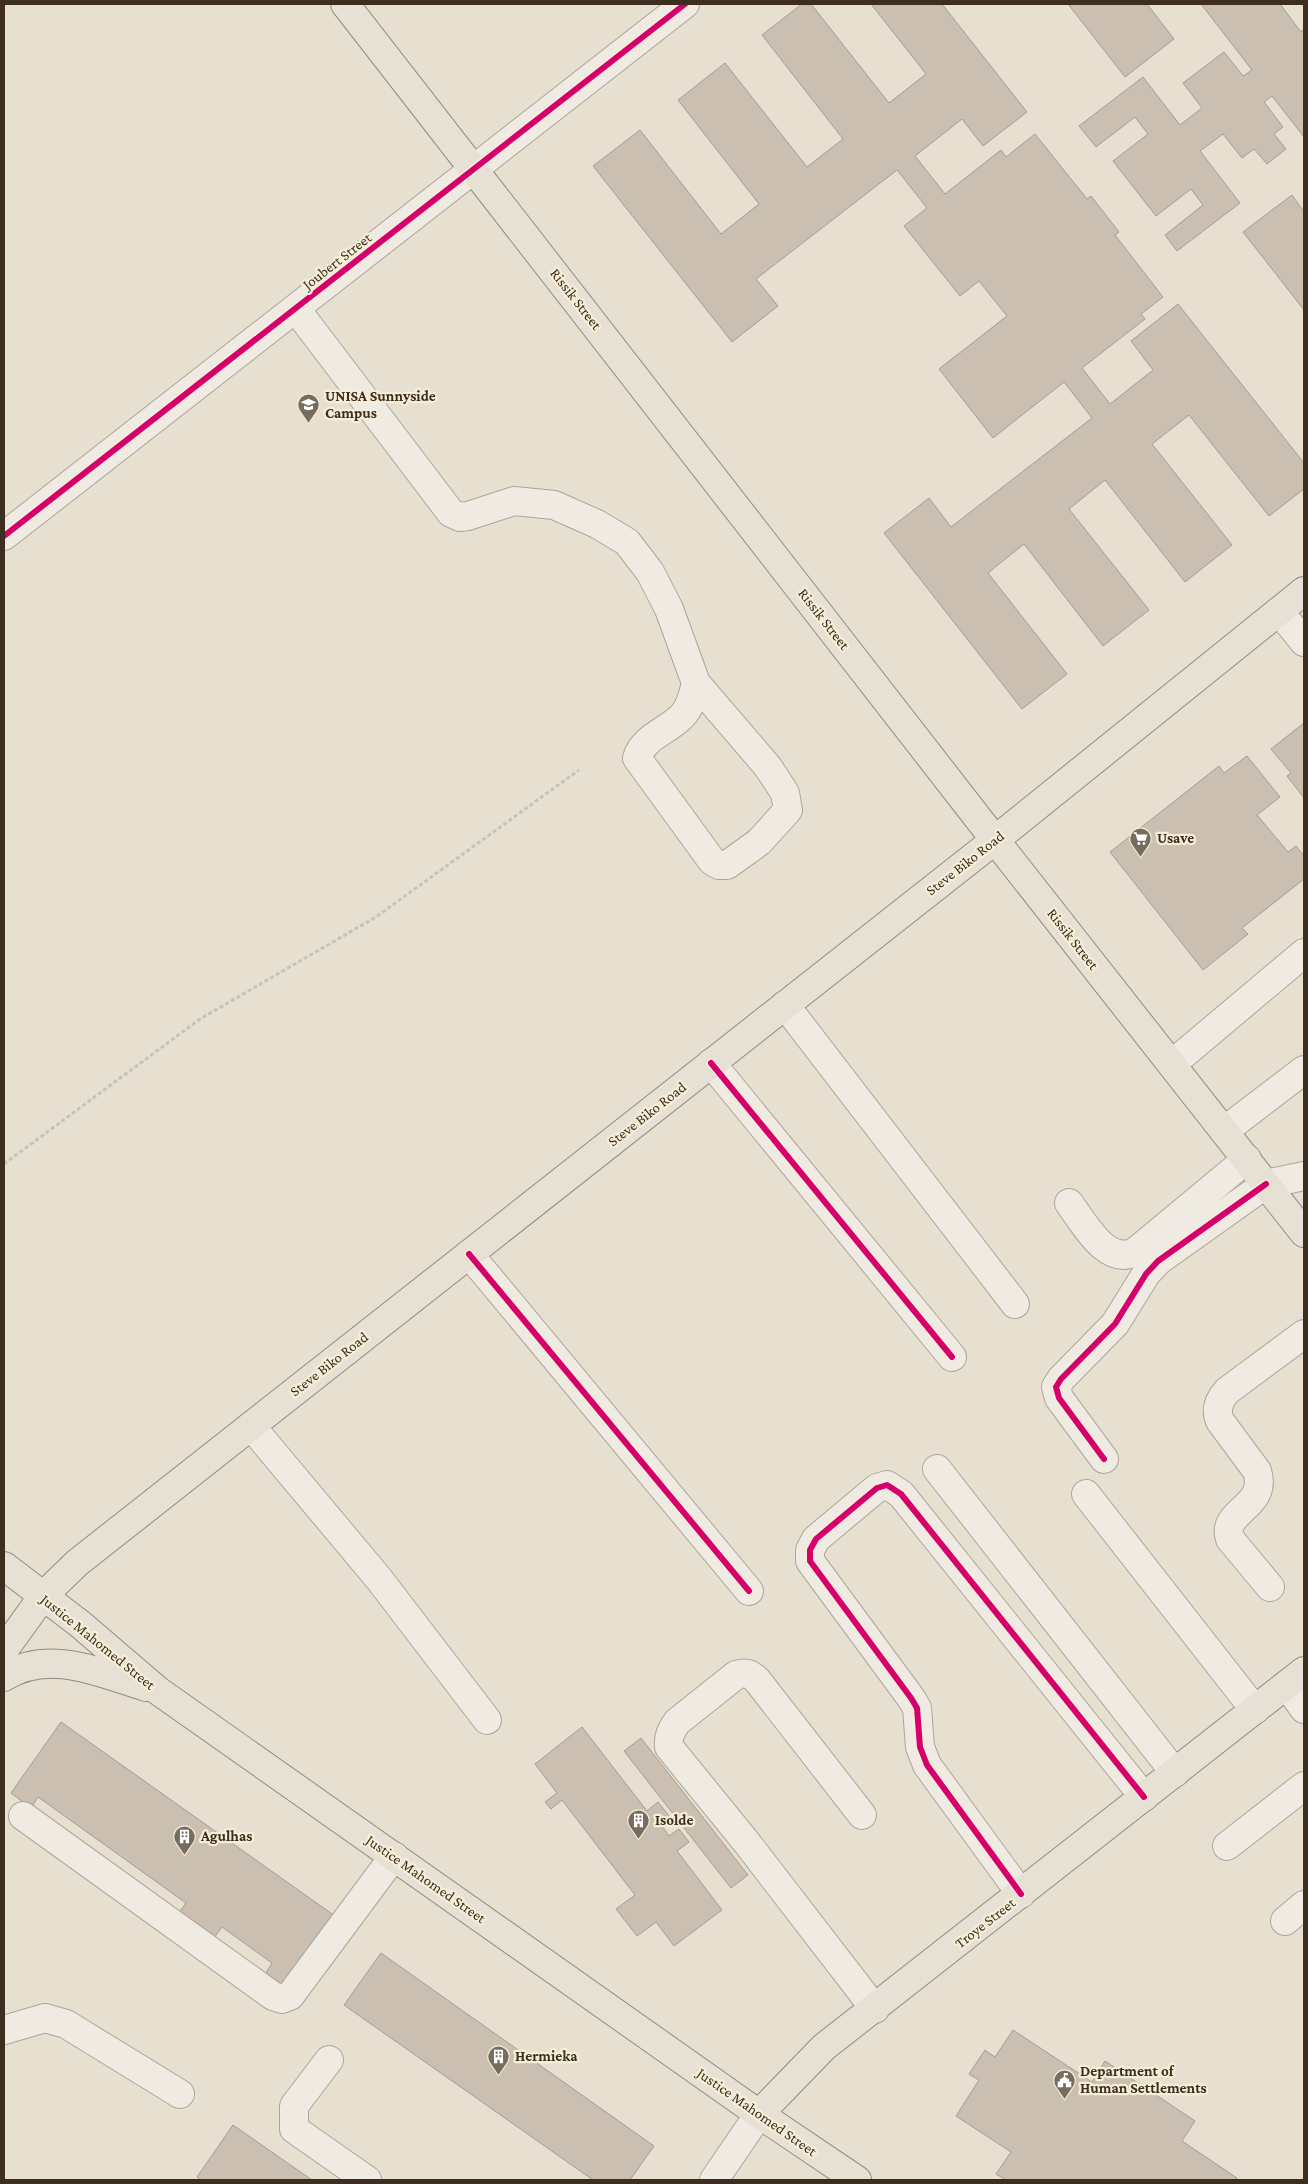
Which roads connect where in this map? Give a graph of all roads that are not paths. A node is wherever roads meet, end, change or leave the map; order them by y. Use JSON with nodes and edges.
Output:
{"nodes":[{"id":1,"x":345,"y":4,"type":"edge"},
{"id":2,"x":685,"y":4,"type":"edge"},
{"id":3,"x":475,"y":169,"type":"junction"},
{"id":4,"x":296,"y":309,"type":"junction"},
{"id":5,"x":4,"y":536,"type":"edge"},
{"id":6,"x":1304,"y":591,"type":"edge"},
{"id":7,"x":1279,"y":611,"type":"junction"},
{"id":8,"x":1304,"y":642,"type":"edge"},
{"id":9,"x":696,"y":683,"type":"junction"},
{"id":10,"x":995,"y":840,"type":"junction"},
{"id":11,"x":1304,"y":953,"type":"edge"},
{"id":12,"x":785,"y":1005,"type":"junction"},
{"id":13,"x":711,"y":1064,"type":"junction"},
{"id":14,"x":1172,"y":1064,"type":"junction"},
{"id":15,"x":1304,"y":1070,"type":"edge"},
{"id":16,"x":1224,"y":1131,"type":"junction"},
{"id":17,"x":1247,"y":1159,"type":"junction"},
{"id":18,"x":1304,"y":1176,"type":"edge"},
{"id":19,"x":1266,"y":1184,"type":"junction"},
{"id":20,"x":1069,"y":1203,"type":"dead end"},
{"id":21,"x":1304,"y":1233,"type":"edge"},
{"id":22,"x":469,"y":1254,"type":"junction"},
{"id":23,"x":1015,"y":1304,"type":"dead end"},
{"id":24,"x":1304,"y":1334,"type":"edge"},
{"id":25,"x":952,"y":1357,"type":"dead end"},
{"id":26,"x":251,"y":1426,"type":"junction"},
{"id":27,"x":1104,"y":1458,"type":"dead end"},
{"id":28,"x":937,"y":1469,"type":"dead end"},
{"id":29,"x":1086,"y":1494,"type":"dead end"},
{"id":30,"x":4,"y":1566,"type":"edge"},
{"id":31,"x":1270,"y":1587,"type":"dead end"},
{"id":32,"x":749,"y":1591,"type":"dead end"},
{"id":33,"x":43,"y":1596,"type":"junction"},
{"id":34,"x":4,"y":1650,"type":"edge"},
{"id":35,"x":4,"y":1677,"type":"edge"},
{"id":36,"x":1295,"y":1678,"type":"edge"},
{"id":37,"x":157,"y":1690,"type":"junction"},
{"id":38,"x":1255,"y":1710,"type":"junction"},
{"id":39,"x":1304,"y":1710,"type":"edge"},
{"id":40,"x":487,"y":1720,"type":"dead end"},
{"id":41,"x":1175,"y":1773,"type":"junction"},
{"id":42,"x":1304,"y":1786,"type":"edge"},
{"id":43,"x":1144,"y":1797,"type":"junction"},
{"id":44,"x":862,"y":1815,"type":"dead end"},
{"id":45,"x":23,"y":1816,"type":"dead end"},
{"id":46,"x":1227,"y":1846,"type":"dead end"},
{"id":47,"x":394,"y":1856,"type":"junction"},
{"id":48,"x":1021,"y":1894,"type":"junction"},
{"id":49,"x":875,"y":2009,"type":"junction"},
{"id":50,"x":4,"y":2030,"type":"edge"},
{"id":51,"x":329,"y":2060,"type":"dead end"},
{"id":52,"x":180,"y":2094,"type":"dead end"},
{"id":53,"x":759,"y":2114,"type":"junction"},
{"id":54,"x":367,"y":2180,"type":"edge"},
{"id":55,"x":714,"y":2180,"type":"edge"},
{"id":56,"x":857,"y":2180,"type":"edge"}],
"edges":[{"from":1,"to":3,"type":"main road","name":"Rissik Street"},
{"from":2,"to":3,"type":"street","name":"Joubert Street"},
{"from":3,"to":4,"type":"street","name":"Joubert Street"},
{"from":3,"to":10,"type":"main road","name":"Rissik Street"},
{"from":4,"to":5,"type":"street","name":"Joubert Street"},
{"from":4,"to":9,"type":"street"},
{"from":6,"to":7,"type":"main road","name":"Steve Biko Road"},
{"from":7,"to":8,"type":"street"},
{"from":7,"to":10,"type":"main road","name":"Steve Biko Road"},
{"from":9,"to":9,"type":"street"},
{"from":10,"to":12,"type":"main road","name":"Steve Biko Road"},
{"from":10,"to":14,"type":"main road","name":"Rissik Street"},
{"from":11,"to":14,"type":"street"},
{"from":12,"to":13,"type":"main road","name":"Steve Biko Road"},
{"from":12,"to":23,"type":"street"},
{"from":13,"to":22,"type":"main road","name":"Steve Biko Road"},
{"from":13,"to":25,"type":"street"},
{"from":14,"to":16,"type":"main road","name":"Rissik Street"},
{"from":15,"to":16,"type":"street"},
{"from":16,"to":17,"type":"main road","name":"Rissik Street"},
{"from":17,"to":19,"type":"main road","name":"Rissik Street"},
{"from":17,"to":20,"type":"street"},
{"from":18,"to":19,"type":"street"},
{"from":19,"to":21,"type":"main road","name":"Rissik Street"},
{"from":19,"to":27,"type":"street"},
{"from":22,"to":26,"type":"main road","name":"Steve Biko Road"},
{"from":22,"to":32,"type":"street"},
{"from":24,"to":31,"type":"street"},
{"from":26,"to":33,"type":"main road","name":"Steve Biko Road"},
{"from":26,"to":40,"type":"street"},
{"from":28,"to":41,"type":"street"},
{"from":29,"to":38,"type":"street"},
{"from":30,"to":33,"type":"main road","name":"Justice Mahomed Street"},
{"from":33,"to":34,"type":"main road","name":"Steve Biko Road"},
{"from":33,"to":37,"type":"main road","name":"Justice Mahomed Street"},
{"from":35,"to":37,"type":"main road"},
{"from":36,"to":38,"type":"main road","name":"Troye Street"},
{"from":36,"to":39,"type":"street"},
{"from":37,"to":47,"type":"main road","name":"Justice Mahomed Street"},
{"from":38,"to":41,"type":"main road","name":"Troye Street"},
{"from":41,"to":43,"type":"main road","name":"Troye Street"},
{"from":42,"to":46,"type":"street"},
{"from":43,"to":48,"type":"main road","name":"Troye Street"},
{"from":43,"to":48,"type":"street"},
{"from":44,"to":49,"type":"street"},
{"from":45,"to":47,"type":"street"},
{"from":47,"to":53,"type":"main road","name":"Justice Mahomed Street"},
{"from":48,"to":49,"type":"main road","name":"Troye Street"},
{"from":49,"to":53,"type":"main road","name":"Troye Street"},
{"from":50,"to":52,"type":"street"},
{"from":51,"to":54,"type":"street"},
{"from":53,"to":55,"type":"street","name":"Troye Street"},
{"from":53,"to":56,"type":"main road","name":"Justice Mahomed Street"}]}
